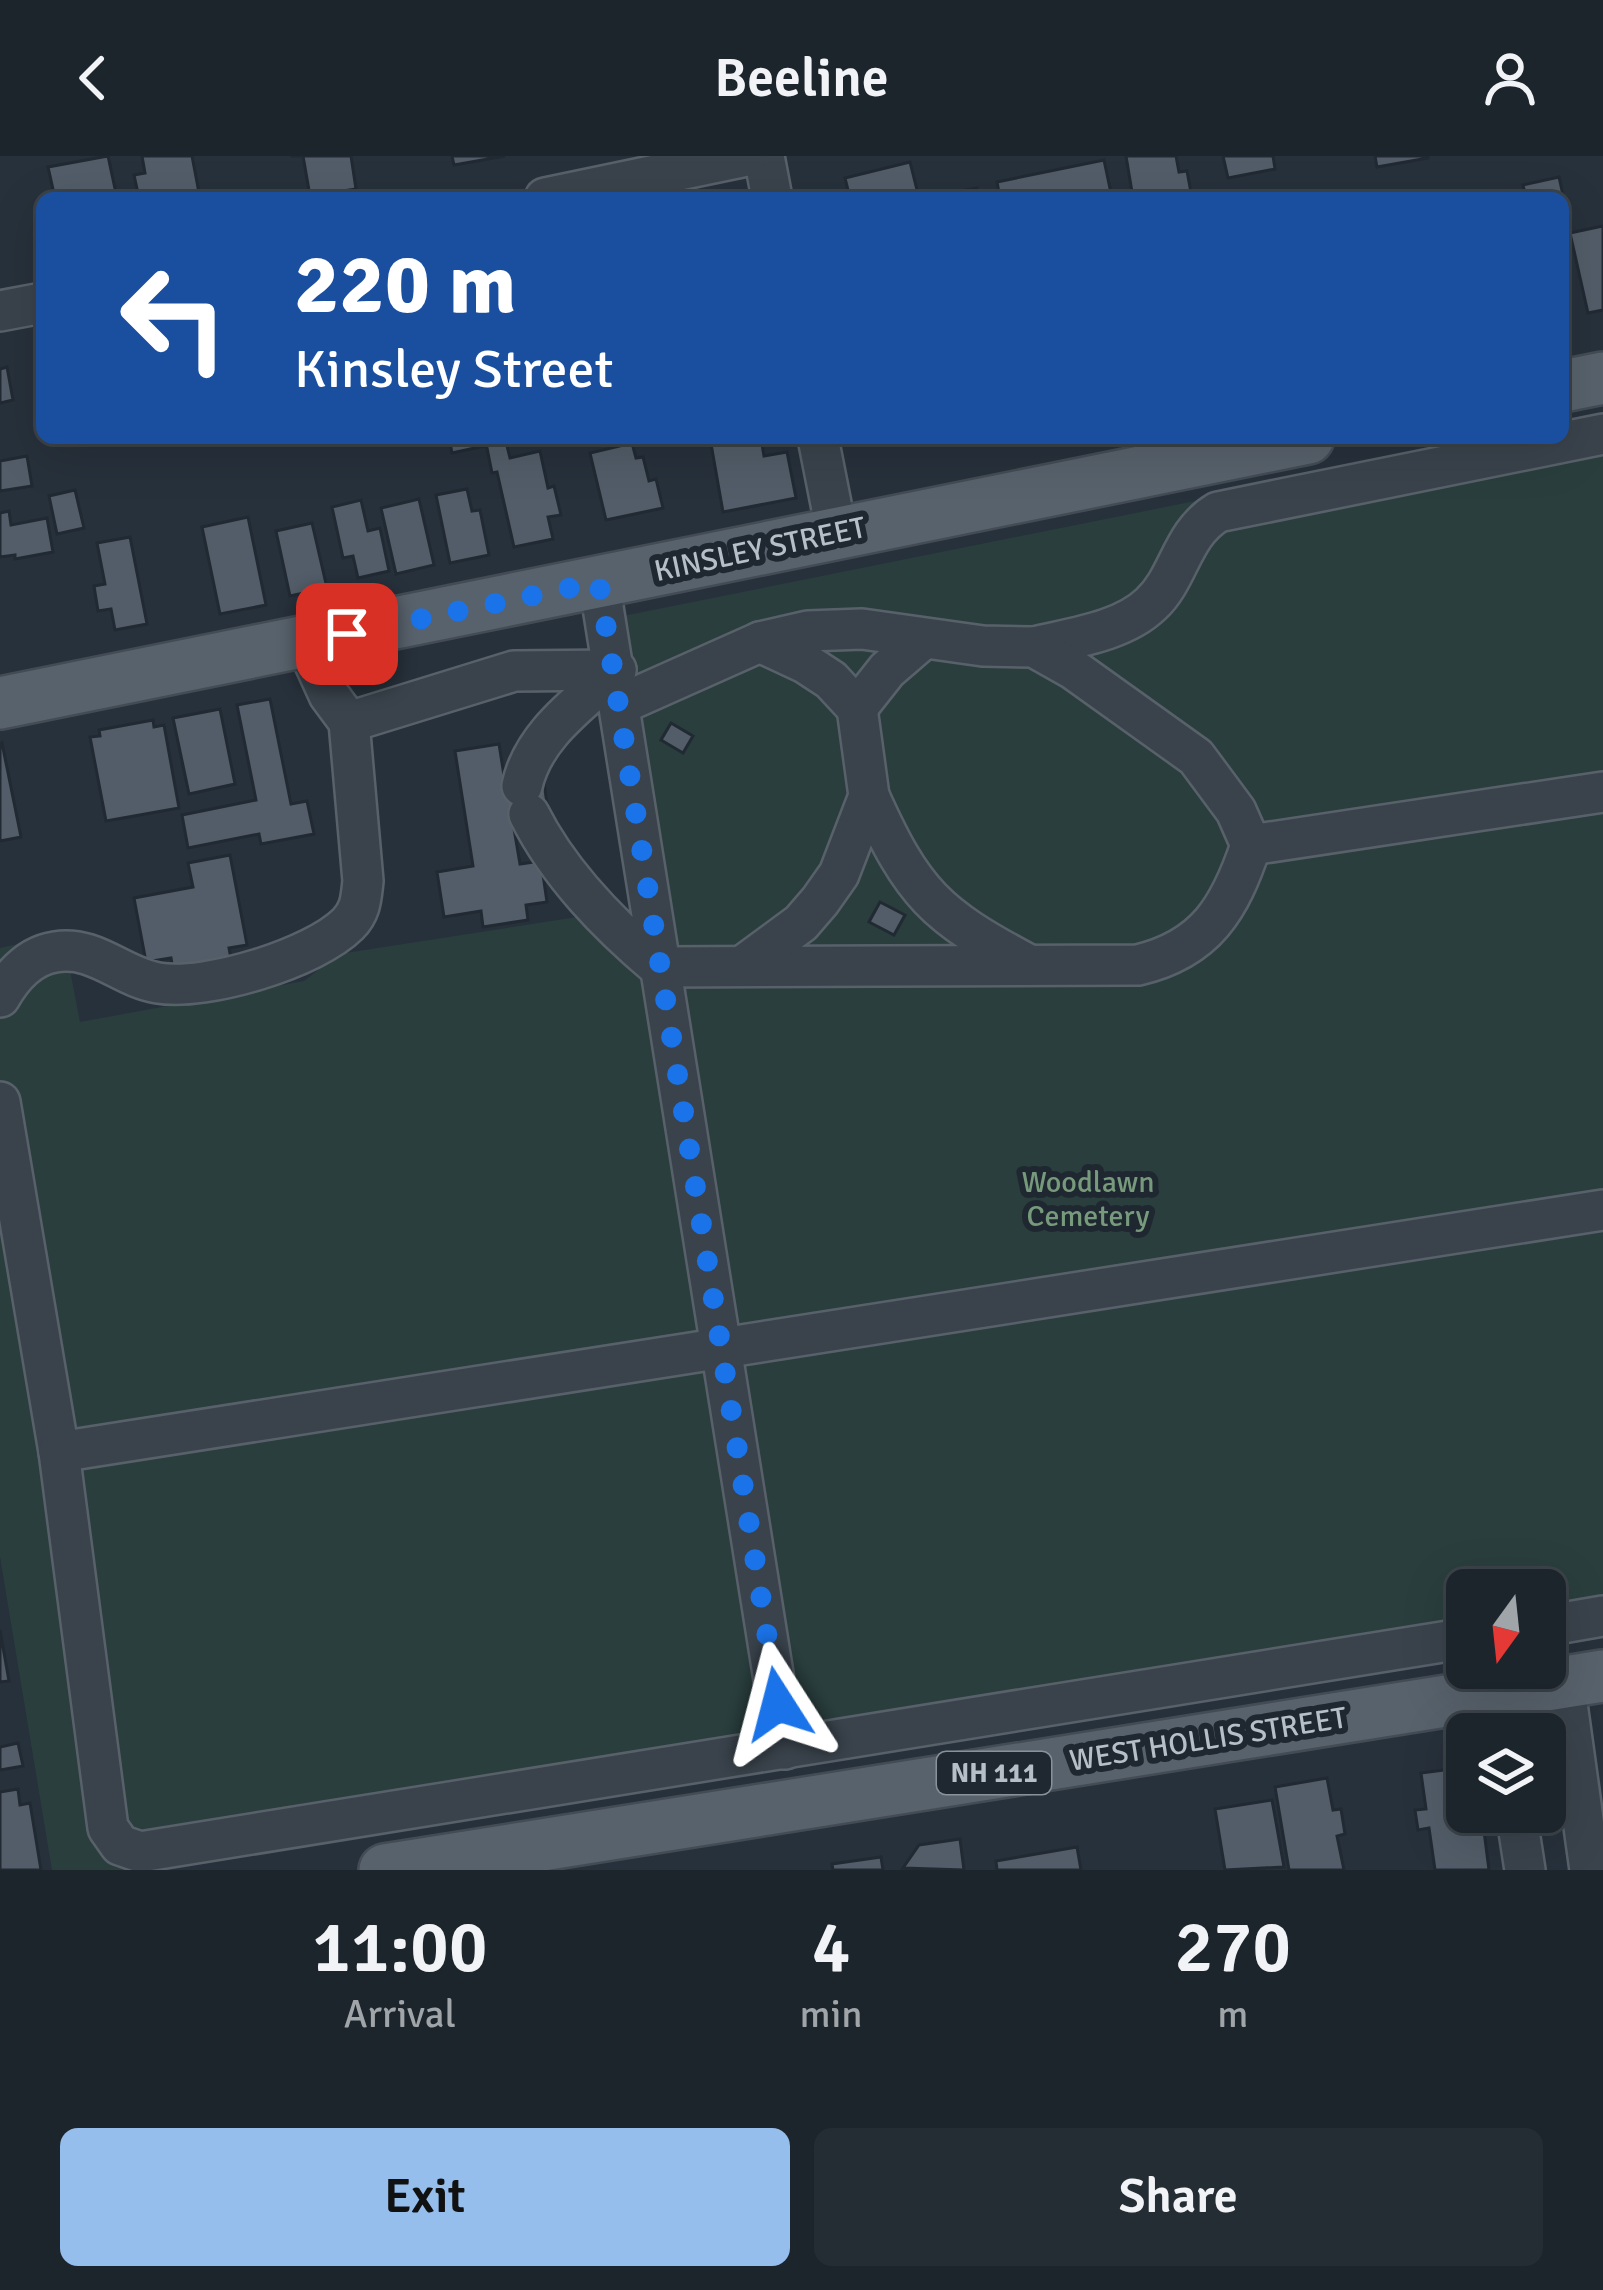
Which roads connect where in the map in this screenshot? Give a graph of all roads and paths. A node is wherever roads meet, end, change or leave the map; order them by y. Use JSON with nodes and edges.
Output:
{"nodes":[{"id":1,"x":747,"y":156,"type":"edge"},
{"id":2,"x":764,"y":156,"type":"edge"},
{"id":3,"x":574,"y":192,"type":"edge"},
{"id":4,"x":771,"y":192,"type":"edge"},
{"id":5,"x":36,"y":304,"type":"edge"},
{"id":6,"x":0,"y":311,"type":"edge"},
{"id":7,"x":1603,"y":378,"type":"edge"},
{"id":8,"x":1569,"y":385,"type":"edge"},
{"id":9,"x":1603,"y":434,"type":"edge"},
{"id":10,"x":1569,"y":441,"type":"edge"},
{"id":11,"x":819,"y":444,"type":"edge"},
{"id":12,"x":1279,"y":444,"type":"edge"},
{"id":13,"x":1554,"y":444,"type":"edge"},
{"id":14,"x":837,"y":534,"type":"junction"},
{"id":15,"x":599,"y":582,"type":"junction"},
{"id":16,"x":923,"y":639,"type":"junction"},
{"id":17,"x":305,"y":642,"type":"junction"},
{"id":18,"x":760,"y":642,"type":"junction"},
{"id":19,"x":1034,"y":647,"type":"junction"},
{"id":20,"x":618,"y":687,"type":"junction"},
{"id":21,"x":0,"y":703,"type":"edge"},
{"id":22,"x":856,"y":709,"type":"junction"},
{"id":23,"x":349,"y":722,"type":"junction"},
{"id":24,"x":1603,"y":792,"type":"edge"},
{"id":25,"x":869,"y":796,"type":"junction"},
{"id":26,"x":1251,"y":845,"type":"junction"},
{"id":27,"x":839,"y":874,"type":"junction"},
{"id":28,"x":912,"y":879,"type":"junction"},
{"id":29,"x":744,"y":965,"type":"junction"},
{"id":30,"x":658,"y":967,"type":"junction"},
{"id":31,"x":1035,"y":967,"type":"junction"},
{"id":32,"x":0,"y":998,"type":"edge"},
{"id":33,"x":0,"y":1102,"type":"edge"},
{"id":34,"x":1603,"y":1210,"type":"edge"},
{"id":35,"x":721,"y":1348,"type":"junction"},
{"id":36,"x":59,"y":1452,"type":"junction"},
{"id":37,"x":1603,"y":1616,"type":"edge"},
{"id":38,"x":1566,"y":1622,"type":"edge"},
{"id":39,"x":1446,"y":1641,"type":"edge"},
{"id":40,"x":1583,"y":1679,"type":"edge"},
{"id":41,"x":1502,"y":1713,"type":"edge"},
{"id":42,"x":1446,"y":1721,"type":"edge"},
{"id":43,"x":785,"y":1749,"type":"junction"},
{"id":44,"x":1519,"y":1833,"type":"edge"},
{"id":45,"x":386,"y":1870,"type":"edge"},
{"id":46,"x":1525,"y":1870,"type":"edge"},
{"id":47,"x":1590,"y":1870,"type":"edge"}],
"edges":[{"from":1,"to":3,"type":"street"},
{"from":2,"to":4,"type":"street"},
{"from":5,"to":6,"type":"street"},
{"from":7,"to":8,"type":"main road"},
{"from":9,"to":10,"type":"street"},
{"from":11,"to":14,"type":"street"},
{"from":12,"to":14,"type":"main road","name":"KINSLEY STREET"},
{"from":13,"to":19,"type":"street"},
{"from":14,"to":15,"type":"main road","name":"KINSLEY STREET"},
{"from":15,"to":17,"type":"main road","name":"KINSLEY STREET"},
{"from":15,"to":20,"type":"street"},
{"from":16,"to":18,"type":"street"},
{"from":16,"to":19,"type":"street"},
{"from":16,"to":22,"type":"street"},
{"from":17,"to":21,"type":"main road","name":"KINSLEY STREET"},
{"from":17,"to":23,"type":"street"},
{"from":18,"to":20,"type":"street"},
{"from":18,"to":22,"type":"street"},
{"from":19,"to":26,"type":"street"},
{"from":20,"to":23,"type":"street"},
{"from":20,"to":30,"type":"street"},
{"from":20,"to":30,"type":"street"},
{"from":22,"to":25,"type":"street"},
{"from":23,"to":32,"type":"street"},
{"from":24,"to":26,"type":"street"},
{"from":25,"to":27,"type":"street"},
{"from":25,"to":28,"type":"street"},
{"from":26,"to":31,"type":"street"},
{"from":27,"to":28,"type":"street"},
{"from":27,"to":29,"type":"street"},
{"from":28,"to":31,"type":"street"},
{"from":29,"to":30,"type":"street"},
{"from":29,"to":31,"type":"street"},
{"from":30,"to":35,"type":"street"},
{"from":33,"to":36,"type":"street"},
{"from":34,"to":35,"type":"street"},
{"from":35,"to":36,"type":"street"},
{"from":35,"to":43,"type":"street"},
{"from":36,"to":43,"type":"street"},
{"from":37,"to":38,"type":"street"},
{"from":39,"to":43,"type":"street"},
{"from":40,"to":41,"type":"main road","name":"WEST HOLLIS STREET","number":"NH 111"},
{"from":40,"to":47,"type":"street"},
{"from":42,"to":45,"type":"main road","name":"WEST HOLLIS STREET","number":"NH 111"},
{"from":44,"to":46,"type":"street"}]}
